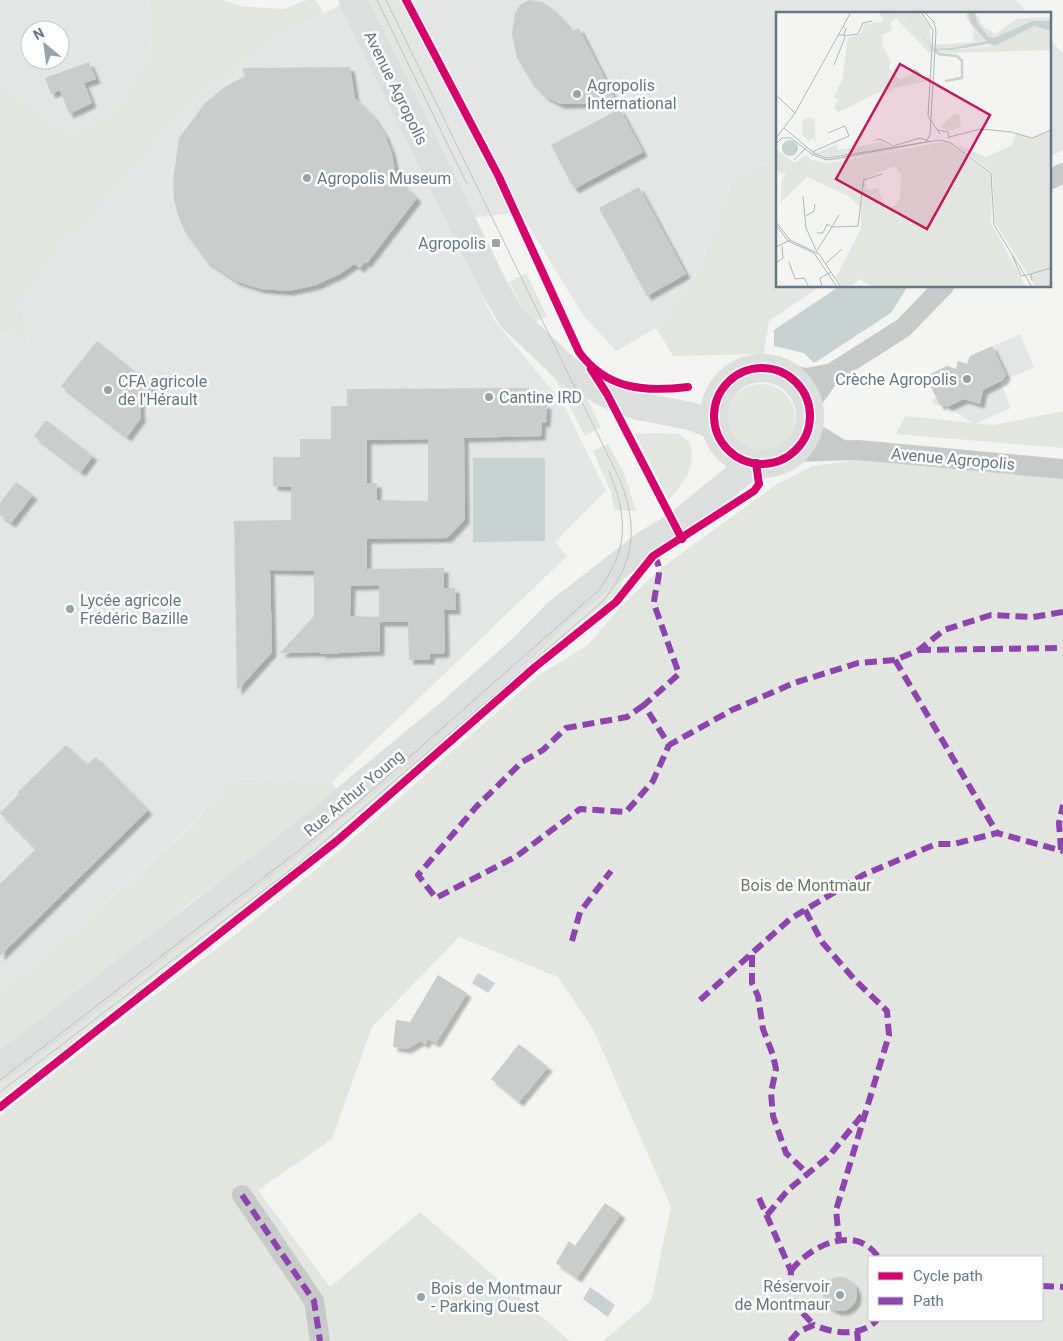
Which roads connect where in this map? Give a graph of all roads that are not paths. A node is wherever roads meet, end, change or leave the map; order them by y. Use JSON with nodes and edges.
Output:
{"nodes":[{"id":1,"x":353,"y":0,"type":"edge"},
{"id":2,"x":1063,"y":173,"type":"edge"},
{"id":3,"x":1050,"y":180,"type":"edge"},
{"id":4,"x":942,"y":288,"type":"edge"},
{"id":5,"x":832,"y":373,"type":"junction"},
{"id":6,"x":787,"y":374,"type":"junction"},
{"id":7,"x":726,"y":384,"type":"junction"},
{"id":8,"x":652,"y":407,"type":"junction"},
{"id":9,"x":809,"y":417,"type":"junction"},
{"id":10,"x":719,"y":436,"type":"junction"},
{"id":11,"x":843,"y":450,"type":"junction"},
{"id":12,"x":793,"y":452,"type":"junction"},
{"id":13,"x":756,"y":464,"type":"junction"},
{"id":14,"x":1063,"y":469,"type":"edge"},
{"id":15,"x":700,"y":508,"type":"junction"},
{"id":16,"x":0,"y":1068,"type":"edge"},
{"id":17,"x":242,"y":1194,"type":"dead end"},
{"id":18,"x":320,"y":1341,"type":"edge"}],
"edges":[{"from":1,"to":8,"type":"street","name":"Avenue Agropolis"},
{"from":2,"to":3,"type":"street"},
{"from":4,"to":5,"type":"street"},
{"from":5,"to":6,"type":"street"},
{"from":5,"to":9,"type":"street"},
{"from":6,"to":7,"type":"street"},
{"from":6,"to":9,"type":"street"},
{"from":7,"to":8,"type":"street","name":"Avenue Agropolis"},
{"from":7,"to":10,"type":"street"},
{"from":8,"to":10,"type":"street","name":"Avenue Agropolis"},
{"from":9,"to":11,"type":"street","name":"Avenue Agropolis"},
{"from":9,"to":12,"type":"street"},
{"from":10,"to":13,"type":"street"},
{"from":10,"to":15,"type":"street"},
{"from":11,"to":12,"type":"street","name":"Avenue Agropolis"},
{"from":11,"to":14,"type":"street","name":"Avenue Agropolis"},
{"from":12,"to":13,"type":"street"},
{"from":13,"to":15,"type":"street","name":"Rue Arthur Young"},
{"from":15,"to":16,"type":"street","name":"Rue Arthur Young"},
{"from":17,"to":18,"type":"street"}]}
